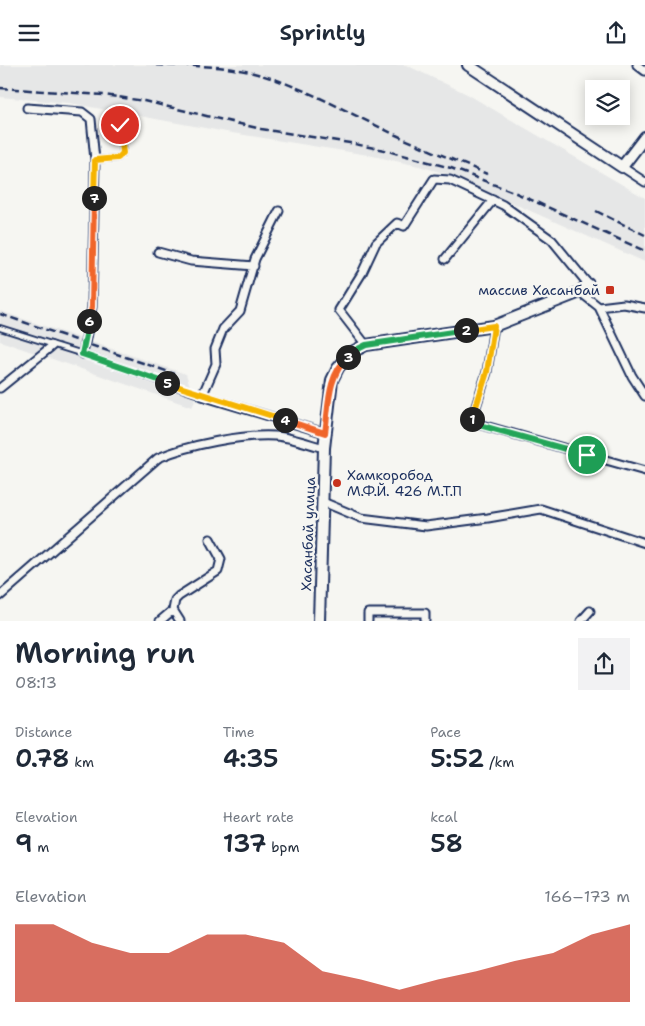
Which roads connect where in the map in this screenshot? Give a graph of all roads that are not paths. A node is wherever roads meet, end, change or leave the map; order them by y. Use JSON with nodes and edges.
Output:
{"nodes":[{"id":1,"x":468,"y":65,"type":"edge"},
{"id":2,"x":637,"y":65,"type":"edge"},
{"id":3,"x":645,"y":71,"type":"edge"},
{"id":4,"x":26,"y":108,"type":"dead end"},
{"id":5,"x":120,"y":125,"type":"dead end"},
{"id":6,"x":645,"y":137,"type":"edge"},
{"id":7,"x":95,"y":160,"type":"junction"},
{"id":8,"x":622,"y":167,"type":"junction"},
{"id":9,"x":645,"y":182,"type":"edge"},
{"id":10,"x":493,"y":200,"type":"junction"},
{"id":11,"x":278,"y":211,"type":"dead end"},
{"id":12,"x":158,"y":252,"type":"dead end"},
{"id":13,"x":445,"y":259,"type":"dead end"},
{"id":14,"x":254,"y":266,"type":"junction"},
{"id":15,"x":588,"y":284,"type":"joint"},
{"id":16,"x":580,"y":292,"type":"junction"},
{"id":17,"x":599,"y":307,"type":"junction"},
{"id":18,"x":645,"y":308,"type":"edge"},
{"id":19,"x":494,"y":326,"type":"junction"},
{"id":20,"x":0,"y":328,"type":"edge"},
{"id":21,"x":366,"y":345,"type":"junction"},
{"id":22,"x":52,"y":346,"type":"junction"},
{"id":23,"x":82,"y":354,"type":"junction"},
{"id":24,"x":0,"y":388,"type":"edge"},
{"id":25,"x":202,"y":396,"type":"junction"},
{"id":26,"x":645,"y":396,"type":"edge"},
{"id":27,"x":325,"y":433,"type":"junction"},
{"id":28,"x":324,"y":448,"type":"junction"},
{"id":29,"x":645,"y":471,"type":"edge"},
{"id":30,"x":323,"y":502,"type":"junction"},
{"id":31,"x":210,"y":539,"type":"dead end"},
{"id":32,"x":645,"y":543,"type":"edge"},
{"id":33,"x":0,"y":596,"type":"edge"},
{"id":34,"x":173,"y":610,"type":"junction"},
{"id":35,"x":590,"y":611,"type":"dead end"},
{"id":36,"x":160,"y":621,"type":"edge"},
{"id":37,"x":180,"y":621,"type":"edge"},
{"id":38,"x":319,"y":621,"type":"edge"},
{"id":39,"x":368,"y":621,"type":"edge"},
{"id":40,"x":425,"y":621,"type":"edge"},
{"id":41,"x":581,"y":621,"type":"edge"}],
"edges":[{"from":1,"to":8,"type":"street"},
{"from":2,"to":3,"type":"street"},
{"from":4,"to":7,"type":"street"},
{"from":5,"to":7,"type":"lane"},
{"from":6,"to":8,"type":"street"},
{"from":7,"to":23,"type":"street"},
{"from":8,"to":9,"type":"street"},
{"from":10,"to":13,"type":"street"},
{"from":10,"to":15,"type":"street"},
{"from":10,"to":21,"type":"street"},
{"from":11,"to":14,"type":"street"},
{"from":12,"to":14,"type":"street"},
{"from":14,"to":25,"type":"street"},
{"from":15,"to":16,"type":"street"},
{"from":16,"to":17,"type":"street"},
{"from":16,"to":19,"type":"street"},
{"from":17,"to":18,"type":"street"},
{"from":17,"to":26,"type":"street"},
{"from":19,"to":21,"type":"street"},
{"from":19,"to":29,"type":"street"},
{"from":20,"to":22,"type":"lane"},
{"from":21,"to":27,"type":"street","name":"Хасанбай улица"},
{"from":22,"to":23,"type":"lane"},
{"from":22,"to":24,"type":"street"},
{"from":23,"to":25,"type":"lane"},
{"from":25,"to":27,"type":"street"},
{"from":27,"to":28,"type":"street","name":"Хасанбай улица"},
{"from":28,"to":30,"type":"street","name":"Хасанбай улица"},
{"from":28,"to":33,"type":"street"},
{"from":30,"to":32,"type":"street"},
{"from":30,"to":38,"type":"street","name":"Хасанбай улица"},
{"from":31,"to":34,"type":"street"},
{"from":34,"to":36,"type":"street"},
{"from":34,"to":37,"type":"street"},
{"from":35,"to":41,"type":"street"},
{"from":39,"to":40,"type":"street"}]}
